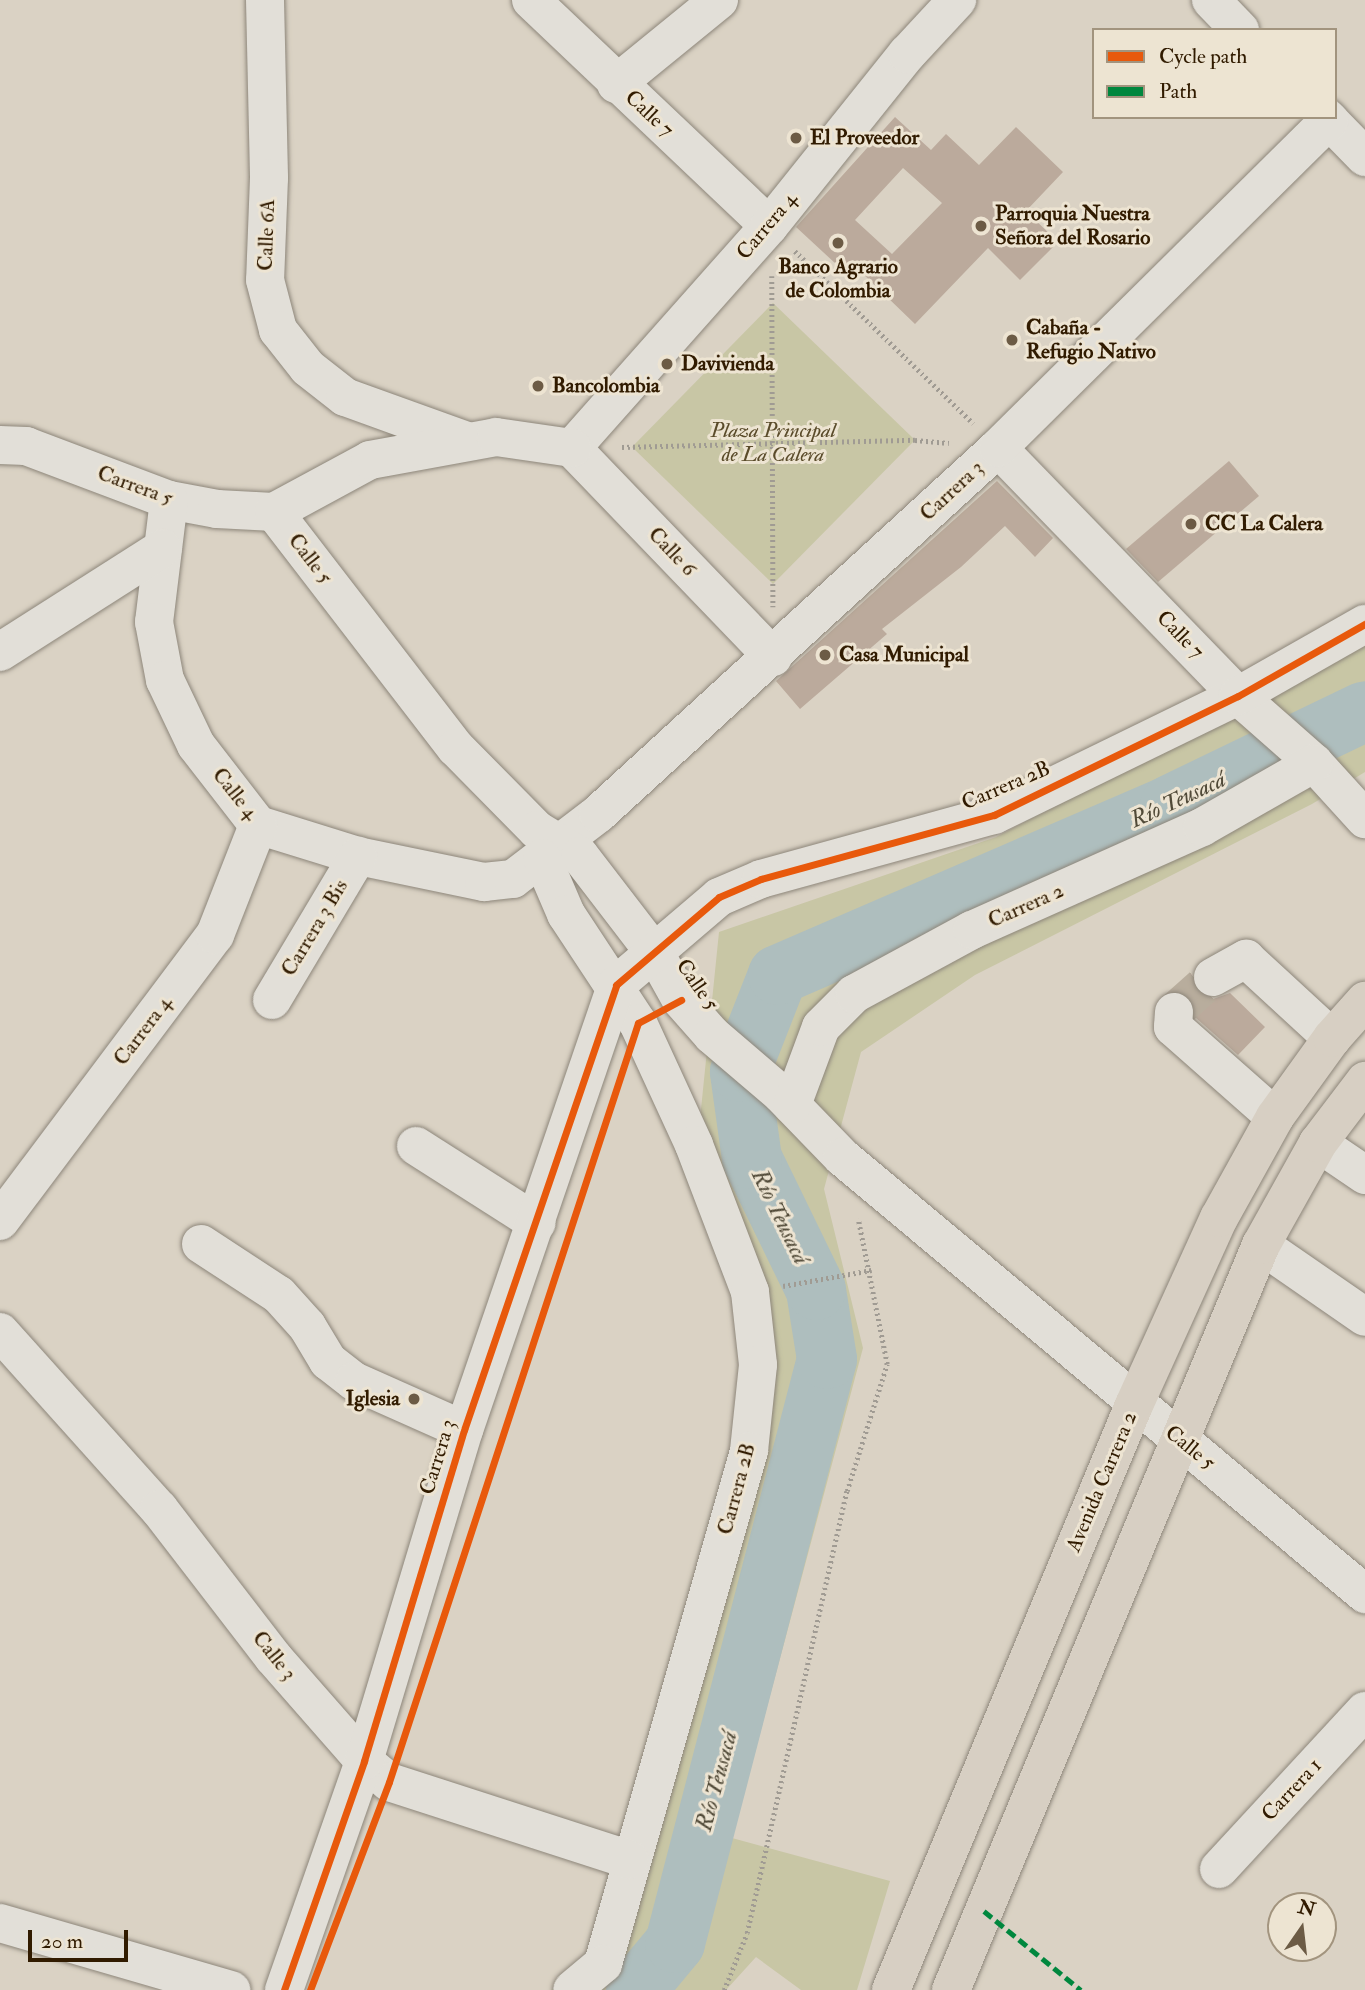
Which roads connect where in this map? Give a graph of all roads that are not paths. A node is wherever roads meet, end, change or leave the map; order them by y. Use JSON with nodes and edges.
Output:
{"nodes":[{"id":1,"x":265,"y":0,"type":"edge"},
{"id":2,"x":531,"y":0,"type":"edge"},
{"id":3,"x":719,"y":0,"type":"edge"},
{"id":4,"x":957,"y":0,"type":"edge"},
{"id":5,"x":1211,"y":0,"type":"edge"},
{"id":6,"x":1238,"y":28,"type":"edge"},
{"id":7,"x":616,"y":84,"type":"junction"},
{"id":8,"x":1328,"y":119,"type":"edge"},
{"id":9,"x":1365,"y":157,"type":"edge"},
{"id":10,"x":769,"y":226,"type":"junction"},
{"id":11,"x":464,"y":440,"type":"junction"},
{"id":12,"x":0,"y":445,"type":"edge"},
{"id":13,"x":998,"y":447,"type":"junction"},
{"id":14,"x":572,"y":448,"type":"junction"},
{"id":15,"x":169,"y":500,"type":"junction"},
{"id":16,"x":274,"y":512,"type":"junction"},
{"id":17,"x":163,"y":548,"type":"junction"},
{"id":18,"x":1365,"y":624,"type":"edge"},
{"id":19,"x":0,"y":652,"type":"edge"},
{"id":20,"x":773,"y":657,"type":"junction"},
{"id":21,"x":1238,"y":696,"type":"junction"},
{"id":22,"x":1314,"y":763,"type":"junction"},
{"id":23,"x":1363,"y":813,"type":"edge"},
{"id":24,"x":258,"y":825,"type":"junction"},
{"id":25,"x":550,"y":851,"type":"junction"},
{"id":26,"x":358,"y":856,"type":"junction"},
{"id":27,"x":656,"y":955,"type":"junction"},
{"id":28,"x":1213,"y":977,"type":"tunnel mouth"},
{"id":29,"x":616,"y":985,"type":"junction"},
{"id":30,"x":272,"y":1000,"type":"dead end"},
{"id":31,"x":1365,"y":1002,"type":"edge"},
{"id":32,"x":1174,"y":1012,"type":"dead end"},
{"id":33,"x":1332,"y":1038,"type":"junction"},
{"id":34,"x":1365,"y":1081,"type":"edge"},
{"id":35,"x":787,"y":1100,"type":"junction"},
{"id":36,"x":1275,"y":1117,"type":"junction"},
{"id":37,"x":1318,"y":1143,"type":"junction"},
{"id":38,"x":416,"y":1146,"type":"dead end"},
{"id":39,"x":1365,"y":1175,"type":"edge"},
{"id":40,"x":0,"y":1222,"type":"edge"},
{"id":41,"x":537,"y":1223,"type":"junction"},
{"id":42,"x":201,"y":1244,"type":"dead end"},
{"id":43,"x":1261,"y":1244,"type":"junction"},
{"id":44,"x":1365,"y":1317,"type":"edge"},
{"id":45,"x":0,"y":1332,"type":"edge"},
{"id":46,"x":1134,"y":1405,"type":"junction"},
{"id":47,"x":464,"y":1430,"type":"junction"},
{"id":48,"x":1182,"y":1440,"type":"junction"},
{"id":49,"x":1365,"y":1594,"type":"edge"},
{"id":50,"x":1365,"y":1711,"type":"edge"},
{"id":51,"x":364,"y":1761,"type":"junction"},
{"id":52,"x":630,"y":1860,"type":"junction"},
{"id":53,"x":1219,"y":1869,"type":"dead end"},
{"id":54,"x":0,"y":1923,"type":"edge"},
{"id":55,"x":231,"y":1990,"type":"edge"},
{"id":56,"x":284,"y":1990,"type":"edge"},
{"id":57,"x":572,"y":1990,"type":"edge"},
{"id":58,"x":891,"y":1990,"type":"edge"},
{"id":59,"x":951,"y":1990,"type":"edge"}],
"edges":[{"from":1,"to":11,"type":"street","name":"Calle 6A"},
{"from":2,"to":7,"type":"street","name":"Calle 7"},
{"from":3,"to":7,"type":"street"},
{"from":4,"to":10,"type":"street","name":"Carrera 4"},
{"from":5,"to":6,"type":"street"},
{"from":7,"to":10,"type":"street","name":"Calle 7"},
{"from":8,"to":9,"type":"street"},
{"from":8,"to":13,"type":"street","name":"Carrera 3"},
{"from":10,"to":14,"type":"street","name":"Carrera 4"},
{"from":11,"to":14,"type":"street"},
{"from":11,"to":16,"type":"street"},
{"from":12,"to":15,"type":"street","name":"Carrera 5"},
{"from":13,"to":20,"type":"street","name":"Carrera 3"},
{"from":13,"to":21,"type":"street","name":"Calle 7"},
{"from":14,"to":20,"type":"street","name":"Calle 6"},
{"from":15,"to":16,"type":"street","name":"Carrera 5"},
{"from":15,"to":17,"type":"street","name":"Calle 4"},
{"from":16,"to":25,"type":"street","name":"Calle 5"},
{"from":17,"to":19,"type":"street"},
{"from":17,"to":24,"type":"street","name":"Calle 4"},
{"from":18,"to":21,"type":"street","name":"Carrera 2B"},
{"from":20,"to":25,"type":"street","name":"Carrera 3"},
{"from":21,"to":22,"type":"street","name":"Calle 7"},
{"from":21,"to":27,"type":"street","name":"Carrera 2B"},
{"from":22,"to":23,"type":"street","name":"Calle 7"},
{"from":22,"to":35,"type":"street","name":"Carrera 2"},
{"from":24,"to":26,"type":"street","name":"Calle 4"},
{"from":24,"to":40,"type":"street","name":"Carrera 4"},
{"from":25,"to":26,"type":"street","name":"Calle 4"},
{"from":25,"to":27,"type":"street","name":"Calle 5"},
{"from":25,"to":29,"type":"street","name":"Carrera 2B"},
{"from":26,"to":30,"type":"street","name":"Carrera 3 Bis"},
{"from":27,"to":29,"type":"street"},
{"from":27,"to":35,"type":"street","name":"Calle 5"},
{"from":28,"to":33,"type":"street"},
{"from":29,"to":41,"type":"street","name":"Carrera 3"},
{"from":29,"to":52,"type":"street","name":"Carrera 2B"},
{"from":31,"to":33,"type":"main road","name":"Avenida Carrera 2"},
{"from":32,"to":36,"type":"street"},
{"from":33,"to":36,"type":"main road","name":"Avenida Carrera 2"},
{"from":34,"to":37,"type":"main road"},
{"from":35,"to":46,"type":"street","name":"Calle 5"},
{"from":36,"to":37,"type":"main road"},
{"from":36,"to":46,"type":"main road","name":"Avenida Carrera 2"},
{"from":37,"to":39,"type":"street"},
{"from":37,"to":43,"type":"main road"},
{"from":38,"to":41,"type":"street"},
{"from":41,"to":47,"type":"street","name":"Carrera 3"},
{"from":42,"to":47,"type":"street"},
{"from":43,"to":44,"type":"street"},
{"from":43,"to":48,"type":"main road"},
{"from":45,"to":51,"type":"street","name":"Calle 3"},
{"from":46,"to":48,"type":"street","name":"Calle 5"},
{"from":46,"to":58,"type":"main road","name":"Avenida Carrera 2"},
{"from":47,"to":51,"type":"street","name":"Carrera 3"},
{"from":48,"to":49,"type":"street","name":"Calle 5"},
{"from":48,"to":59,"type":"main road"},
{"from":50,"to":53,"type":"street","name":"Carrera 1"},
{"from":51,"to":52,"type":"street","name":"Calle 3"},
{"from":51,"to":56,"type":"street","name":"Carrera 3"},
{"from":52,"to":57,"type":"street","name":"Carrera 2B"},
{"from":54,"to":55,"type":"street"}]}
